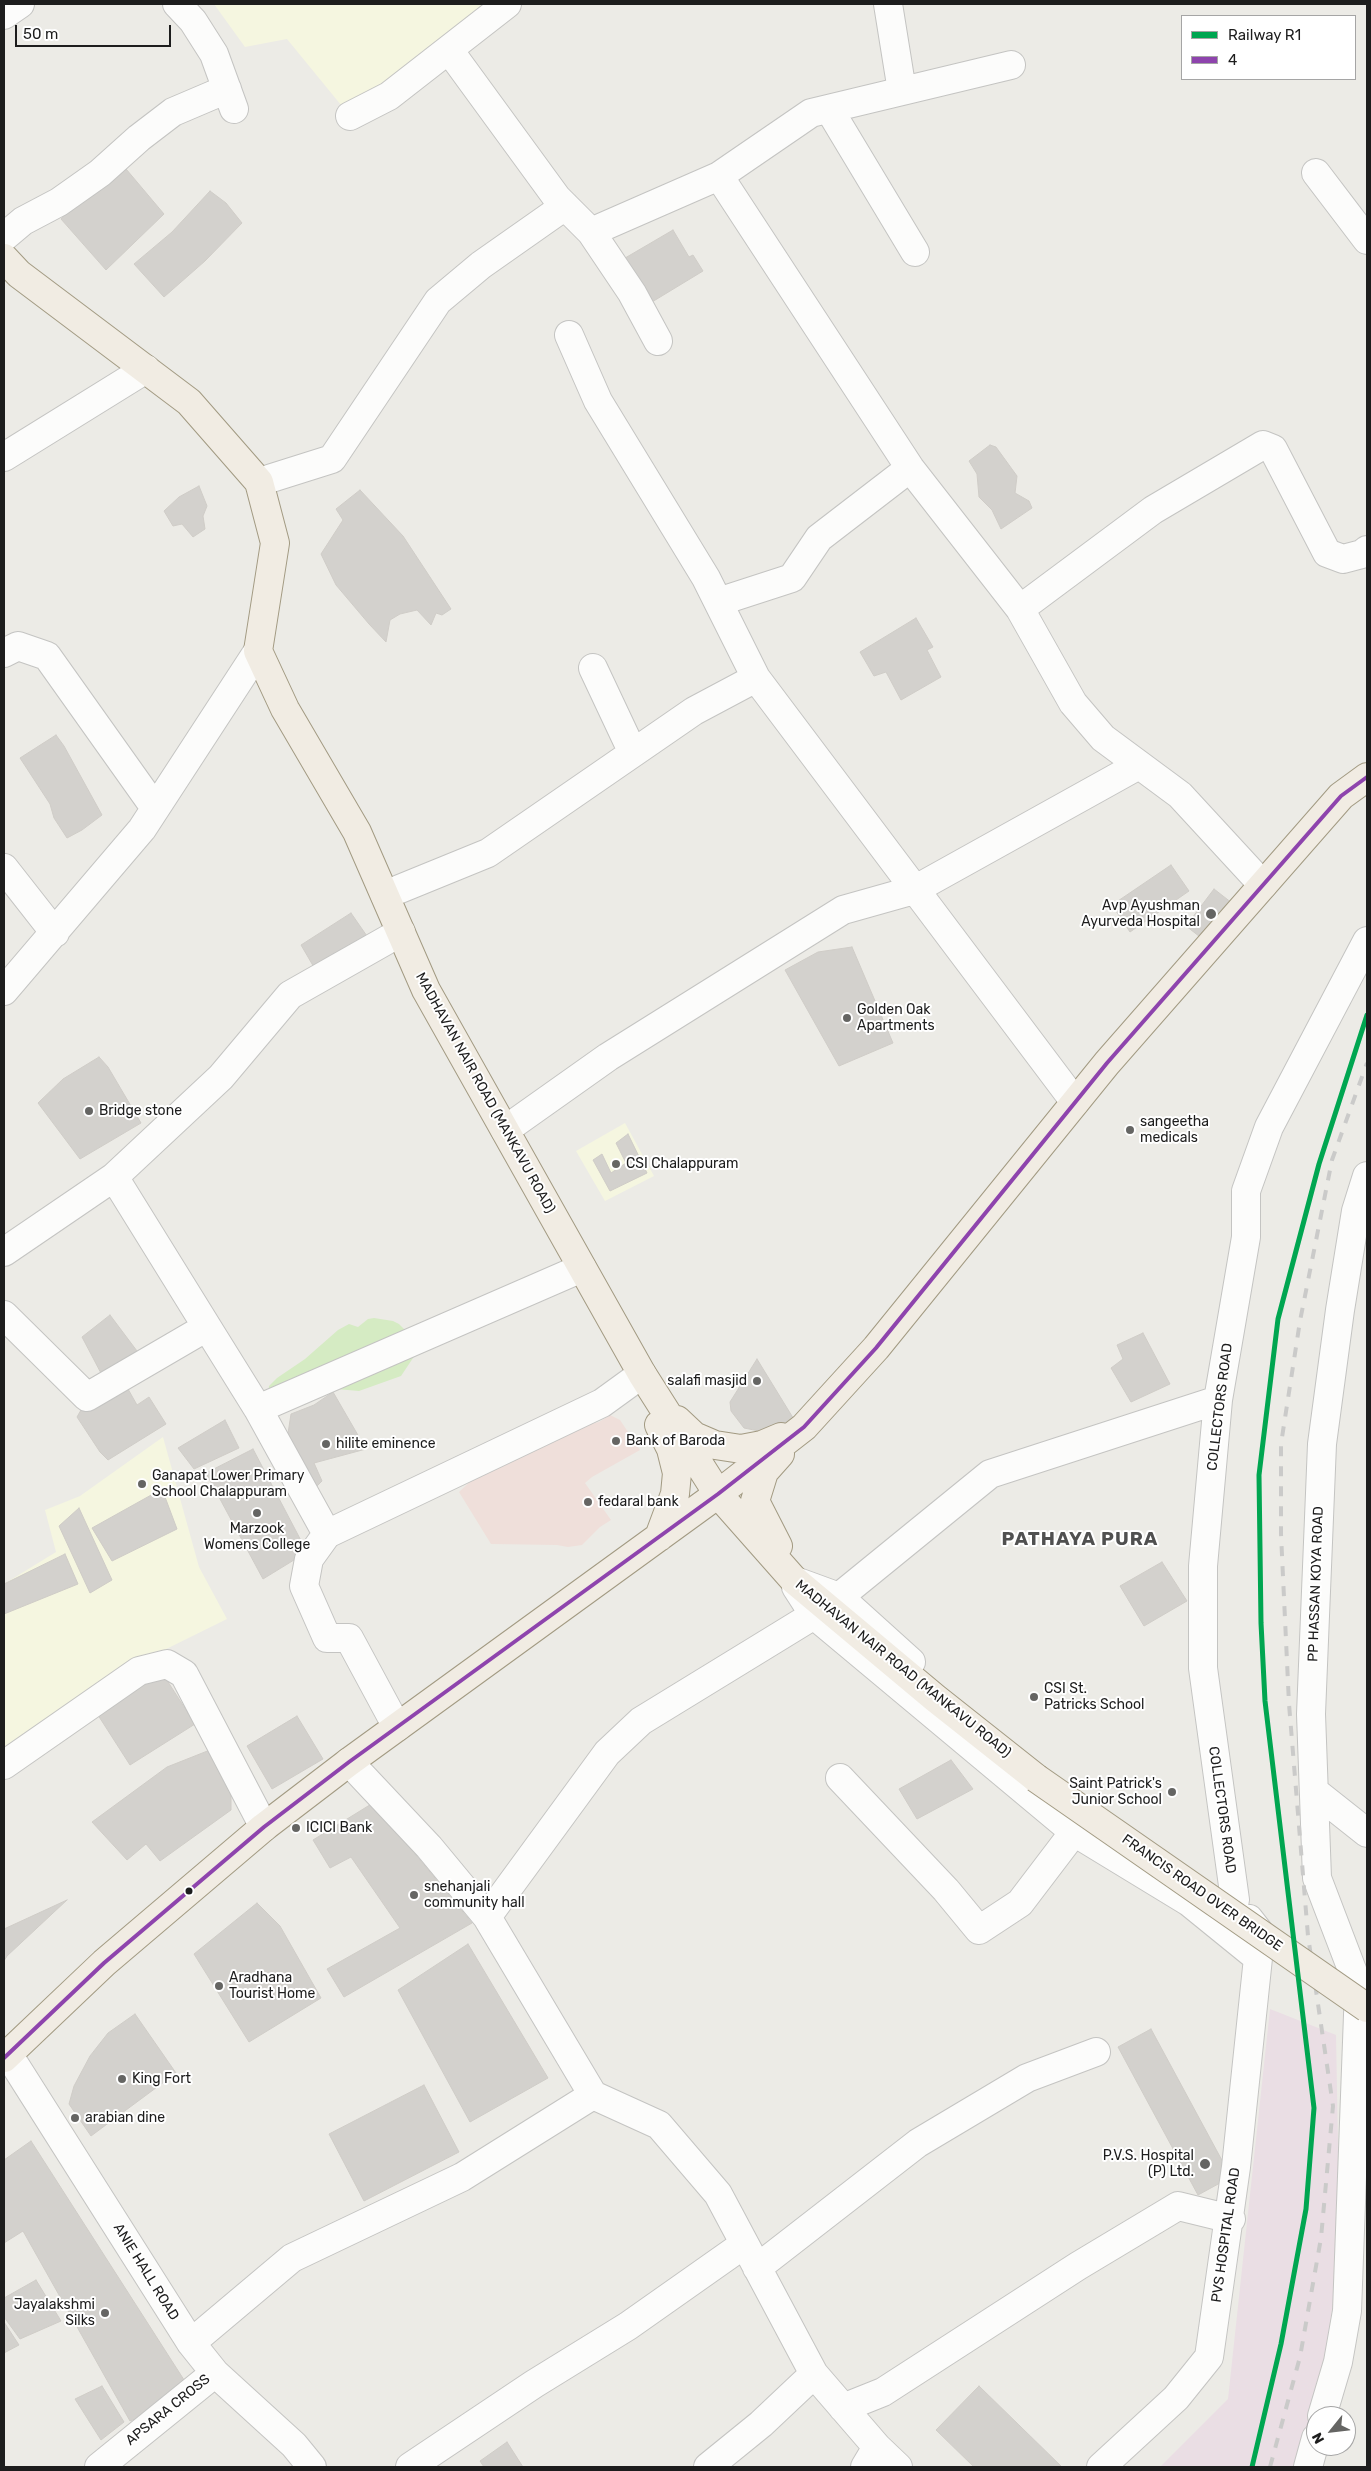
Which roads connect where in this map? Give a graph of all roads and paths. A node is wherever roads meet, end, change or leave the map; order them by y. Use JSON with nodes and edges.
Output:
{"nodes":[{"id":1,"x":20,"y":4,"type":"edge"},
{"id":2,"x":177,"y":4,"type":"edge"},
{"id":3,"x":507,"y":4,"type":"edge"},
{"id":4,"x":888,"y":4,"type":"edge"},
{"id":5,"x":4,"y":15,"type":"edge"},
{"id":6,"x":449,"y":50,"type":"junction"},
{"id":7,"x":1011,"y":65,"type":"dead end"},
{"id":8,"x":902,"y":91,"type":"junction"},
{"id":9,"x":829,"y":108,"type":"junction"},
{"id":10,"x":350,"y":116,"type":"dead end"},
{"id":11,"x":1316,"y":174,"type":"dead end"},
{"id":12,"x":719,"y":176,"type":"junction"},
{"id":13,"x":566,"y":206,"type":"junction"},
{"id":14,"x":591,"y":232,"type":"junction"},
{"id":15,"x":4,"y":237,"type":"edge"},
{"id":16,"x":1367,"y":240,"type":"edge"},
{"id":17,"x":915,"y":252,"type":"dead end"},
{"id":18,"x":4,"y":258,"type":"edge"},
{"id":19,"x":570,"y":335,"type":"dead end"},
{"id":20,"x":658,"y":342,"type":"dead end"},
{"id":21,"x":146,"y":369,"type":"junction"},
{"id":22,"x":4,"y":457,"type":"edge"},
{"id":23,"x":910,"y":468,"type":"junction"},
{"id":24,"x":260,"y":482,"type":"junction"},
{"id":25,"x":1367,"y":550,"type":"edge"},
{"id":26,"x":718,"y":602,"type":"junction"},
{"id":27,"x":1020,"y":609,"type":"junction"},
{"id":28,"x":258,"y":651,"type":"junction"},
{"id":29,"x":4,"y":653,"type":"edge"},
{"id":30,"x":593,"y":668,"type":"dead end"},
{"id":31,"x":756,"y":678,"type":"junction"},
{"id":32,"x":633,"y":753,"type":"junction"},
{"id":33,"x":1139,"y":765,"type":"junction"},
{"id":34,"x":1367,"y":777,"type":"edge"},
{"id":35,"x":156,"y":808,"type":"junction"},
{"id":36,"x":4,"y":868,"type":"edge"},
{"id":37,"x":1263,"y":885,"type":"junction"},
{"id":38,"x":914,"y":890,"type":"junction"},
{"id":39,"x":385,"y":895,"type":"junction"},
{"id":40,"x":401,"y":932,"type":"junction"},
{"id":41,"x":54,"y":934,"type":"junction"},
{"id":42,"x":1367,"y":941,"type":"edge"},
{"id":43,"x":4,"y":991,"type":"edge"},
{"id":44,"x":1076,"y":1102,"type":"junction"},
{"id":45,"x":505,"y":1130,"type":"junction"},
{"id":46,"x":1367,"y":1176,"type":"edge"},
{"id":47,"x":114,"y":1177,"type":"junction"},
{"id":48,"x":1359,"y":1241,"type":"edge"},
{"id":49,"x":4,"y":1252,"type":"edge"},
{"id":50,"x":582,"y":1268,"type":"junction"},
{"id":51,"x":4,"y":1314,"type":"edge"},
{"id":52,"x":207,"y":1327,"type":"junction"},
{"id":53,"x":642,"y":1374,"type":"junction"},
{"id":54,"x":1218,"y":1400,"type":"junction"},
{"id":55,"x":662,"y":1404,"type":"junction"},
{"id":56,"x":258,"y":1409,"type":"junction"},
{"id":57,"x":804,"y":1427,"type":"junction"},
{"id":58,"x":718,"y":1494,"type":"junction"},
{"id":59,"x":327,"y":1534,"type":"junction"},
{"id":60,"x":659,"y":1537,"type":"junction"},
{"id":61,"x":788,"y":1572,"type":"junction"},
{"id":62,"x":839,"y":1596,"type":"junction"},
{"id":63,"x":814,"y":1615,"type":"junction"},
{"id":64,"x":397,"y":1727,"type":"junction"},
{"id":65,"x":349,"y":1762,"type":"junction"},
{"id":66,"x":4,"y":1765,"type":"edge"},
{"id":67,"x":840,"y":1778,"type":"dead end"},
{"id":68,"x":1036,"y":1778,"type":"joint"},
{"id":69,"x":1314,"y":1792,"type":"junction"},
{"id":70,"x":264,"y":1827,"type":"junction"},
{"id":71,"x":1074,"y":1832,"type":"junction"},
{"id":72,"x":1367,"y":1833,"type":"edge"},
{"id":73,"x":1234,"y":1900,"type":"junction"},
{"id":74,"x":487,"y":1917,"type":"junction"},
{"id":75,"x":1258,"y":1958,"type":"junction"},
{"id":76,"x":1362,"y":1989,"type":"edge"},
{"id":77,"x":1362,"y":2041,"type":"edge"},
{"id":78,"x":1096,"y":2052,"type":"dead end"},
{"id":79,"x":6,"y":2056,"type":"edge"},
{"id":80,"x":593,"y":2095,"type":"junction"},
{"id":81,"x":1229,"y":2219,"type":"junction"},
{"id":82,"x":750,"y":2256,"type":"junction"},
{"id":83,"x":191,"y":2343,"type":"junction"},
{"id":84,"x":214,"y":2372,"type":"junction"},
{"id":85,"x":814,"y":2374,"type":"junction"},
{"id":86,"x":1325,"y":2406,"type":"edge"},
{"id":87,"x":843,"y":2408,"type":"junction"},
{"id":88,"x":871,"y":2457,"type":"edge"},
{"id":89,"x":99,"y":2467,"type":"edge"},
{"id":90,"x":312,"y":2467,"type":"edge"},
{"id":91,"x":410,"y":2467,"type":"edge"},
{"id":92,"x":708,"y":2467,"type":"edge"},
{"id":93,"x":898,"y":2467,"type":"edge"},
{"id":94,"x":1101,"y":2467,"type":"edge"}],
"edges":[{"from":1,"to":5,"type":"street"},
{"from":2,"to":15,"type":"street"},
{"from":3,"to":6,"type":"street"},
{"from":4,"to":8,"type":"street"},
{"from":6,"to":10,"type":"street"},
{"from":6,"to":13,"type":"street"},
{"from":7,"to":8,"type":"street"},
{"from":8,"to":9,"type":"street"},
{"from":9,"to":12,"type":"street"},
{"from":9,"to":17,"type":"street"},
{"from":11,"to":16,"type":"street"},
{"from":12,"to":14,"type":"street"},
{"from":12,"to":23,"type":"street"},
{"from":13,"to":14,"type":"street"},
{"from":13,"to":24,"type":"street"},
{"from":14,"to":20,"type":"street"},
{"from":18,"to":21,"type":"main road"},
{"from":19,"to":26,"type":"street"},
{"from":21,"to":22,"type":"street"},
{"from":21,"to":24,"type":"main road"},
{"from":23,"to":26,"type":"street"},
{"from":23,"to":27,"type":"street"},
{"from":24,"to":28,"type":"main road"},
{"from":25,"to":27,"type":"street"},
{"from":26,"to":31,"type":"street"},
{"from":27,"to":33,"type":"street"},
{"from":28,"to":35,"type":"street"},
{"from":28,"to":39,"type":"main road","name":"MADHAVAN NAIR ROAD (MANKAVU ROAD)"},
{"from":29,"to":35,"type":"street"},
{"from":30,"to":32,"type":"street"},
{"from":31,"to":32,"type":"street"},
{"from":31,"to":38,"type":"street"},
{"from":32,"to":39,"type":"street"},
{"from":33,"to":37,"type":"street"},
{"from":33,"to":38,"type":"street"},
{"from":34,"to":37,"type":"main road"},
{"from":35,"to":41,"type":"street"},
{"from":36,"to":41,"type":"street"},
{"from":37,"to":44,"type":"main road"},
{"from":38,"to":44,"type":"street"},
{"from":38,"to":45,"type":"street"},
{"from":39,"to":40,"type":"main road","name":"MADHAVAN NAIR ROAD (MANKAVU ROAD)"},
{"from":40,"to":45,"type":"main road","name":"MADHAVAN NAIR ROAD (MANKAVU ROAD)"},
{"from":40,"to":47,"type":"street"},
{"from":41,"to":43,"type":"street"},
{"from":42,"to":54,"type":"street","name":"COLLECTORS ROAD"},
{"from":44,"to":57,"type":"main road"},
{"from":45,"to":50,"type":"main road","name":"MADHAVAN NAIR ROAD (MANKAVU ROAD)"},
{"from":46,"to":48,"type":"street","name":"PP HASSAN KOYA ROAD"},
{"from":47,"to":49,"type":"street"},
{"from":47,"to":52,"type":"street"},
{"from":48,"to":69,"type":"street","name":"PP HASSAN KOYA ROAD"},
{"from":50,"to":53,"type":"main road","name":"MADHAVAN NAIR ROAD (MANKAVU ROAD)"},
{"from":50,"to":56,"type":"street"},
{"from":51,"to":52,"type":"street"},
{"from":52,"to":56,"type":"street"},
{"from":53,"to":55,"type":"main road","name":"MADHAVAN NAIR ROAD (MANKAVU ROAD)"},
{"from":53,"to":59,"type":"street"},
{"from":53,"to":60,"type":"main road"},
{"from":54,"to":62,"type":"street"},
{"from":54,"to":73,"type":"street","name":"COLLECTORS ROAD"},
{"from":55,"to":57,"type":"main road"},
{"from":55,"to":58,"type":"main road","name":"MADHAVAN NAIR ROAD (MANKAVU ROAD)"},
{"from":56,"to":59,"type":"street"},
{"from":57,"to":58,"type":"main road"},
{"from":57,"to":61,"type":"main road"},
{"from":58,"to":60,"type":"main road"},
{"from":58,"to":61,"type":"main road","name":"MADHAVAN NAIR ROAD (MANKAVU ROAD)"},
{"from":59,"to":64,"type":"street"},
{"from":60,"to":64,"type":"main road"},
{"from":61,"to":62,"type":"street","name":"PVS HOSPITAL ROAD"},
{"from":61,"to":63,"type":"street"},
{"from":61,"to":68,"type":"main road","name":"MADHAVAN NAIR ROAD (MANKAVU ROAD)"},
{"from":62,"to":73,"type":"street","name":"PVS HOSPITAL ROAD"},
{"from":63,"to":71,"type":"street"},
{"from":63,"to":74,"type":"street"},
{"from":64,"to":65,"type":"main road"},
{"from":65,"to":70,"type":"main road"},
{"from":65,"to":74,"type":"street"},
{"from":66,"to":70,"type":"street"},
{"from":67,"to":71,"type":"street"},
{"from":68,"to":76,"type":"main road","name":"FRANCIS ROAD OVER BRIDGE","bridge":true},
{"from":69,"to":72,"type":"street"},
{"from":69,"to":76,"type":"street","name":"PP HASSAN KOYA ROAD"},
{"from":70,"to":79,"type":"main road"},
{"from":71,"to":75,"type":"street"},
{"from":73,"to":75,"type":"street","name":"PVS HOSPITAL ROAD"},
{"from":74,"to":80,"type":"street"},
{"from":75,"to":81,"type":"street","name":"PVS HOSPITAL ROAD"},
{"from":76,"to":77,"type":"street"},
{"from":77,"to":86,"type":"street"},
{"from":78,"to":82,"type":"street"},
{"from":79,"to":83,"type":"street","name":"ANIE HALL ROAD"},
{"from":80,"to":82,"type":"street"},
{"from":80,"to":83,"type":"street"},
{"from":81,"to":87,"type":"street"},
{"from":81,"to":94,"type":"street","name":"PVS HOSPITAL ROAD"},
{"from":82,"to":85,"type":"street"},
{"from":82,"to":91,"type":"street"},
{"from":83,"to":84,"type":"street","name":"ANIE HALL ROAD"},
{"from":84,"to":89,"type":"street","name":"APSARA CROSS"},
{"from":84,"to":90,"type":"street","name":"ANIE HALL ROAD"},
{"from":85,"to":87,"type":"street"},
{"from":85,"to":92,"type":"street"},
{"from":87,"to":88,"type":"street"},
{"from":88,"to":93,"type":"street"}]}
